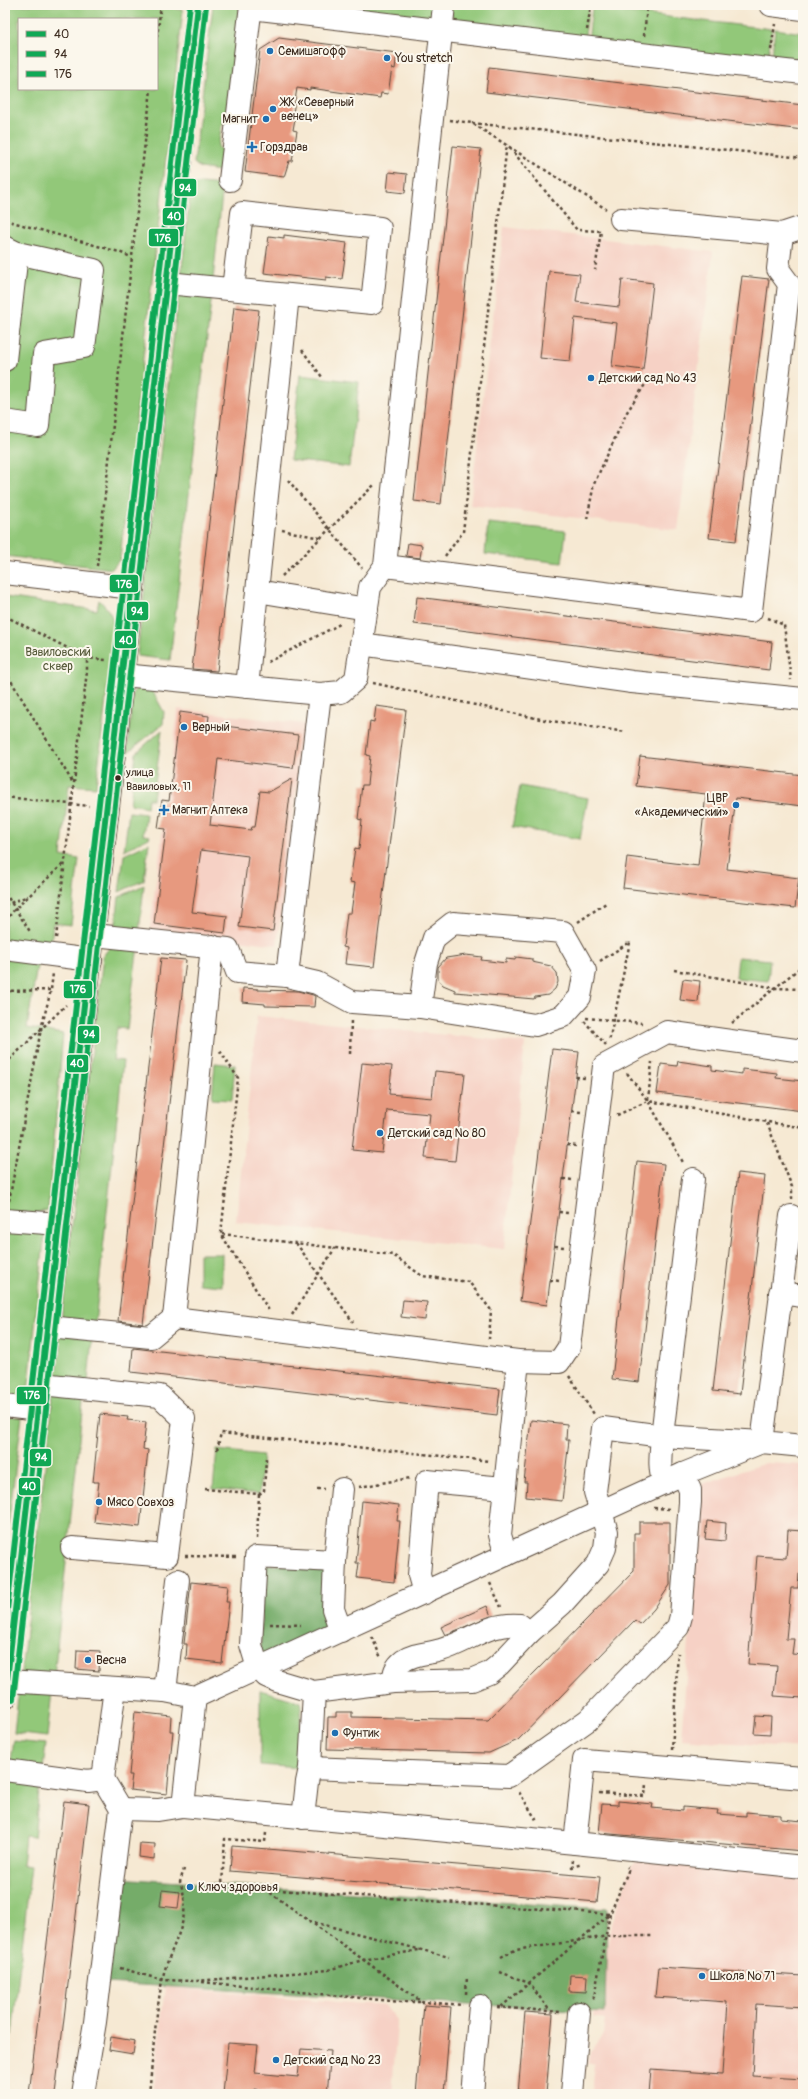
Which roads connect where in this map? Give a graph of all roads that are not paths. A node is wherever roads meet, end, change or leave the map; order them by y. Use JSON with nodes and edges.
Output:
{"nodes":[{"id":1,"x":198,"y":5,"type":"edge"},
{"id":2,"x":444,"y":5,"type":"edge"},
{"id":3,"x":251,"y":6,"type":"edge"},
{"id":4,"x":803,"y":9,"type":"edge"},
{"id":5,"x":773,"y":14,"type":"edge"},
{"id":6,"x":441,"y":31,"type":"junction"},
{"id":7,"x":803,"y":74,"type":"edge"},
{"id":8,"x":230,"y":180,"type":"dead end"},
{"id":9,"x":621,"y":219,"type":"road end"},
{"id":10,"x":803,"y":228,"type":"edge"},
{"id":11,"x":782,"y":234,"type":"junction"},
{"id":12,"x":11,"y":250,"type":"edge"},
{"id":13,"x":167,"y":283,"type":"junction"},
{"id":14,"x":789,"y":284,"type":"junction"},
{"id":15,"x":233,"y":289,"type":"junction"},
{"id":16,"x":288,"y":295,"type":"junction"},
{"id":17,"x":803,"y":300,"type":"edge"},
{"id":18,"x":5,"y":360,"type":"edge"},
{"id":19,"x":5,"y":421,"type":"edge"},
{"id":20,"x":5,"y":573,"type":"edge"},
{"id":21,"x":379,"y":574,"type":"junction"},
{"id":22,"x":133,"y":588,"type":"junction"},
{"id":23,"x":261,"y":592,"type":"junction"},
{"id":24,"x":367,"y":609,"type":"junction"},
{"id":25,"x":362,"y":644,"type":"junction"},
{"id":26,"x":117,"y":668,"type":"junction"},
{"id":27,"x":248,"y":680,"type":"junction"},
{"id":28,"x":320,"y":694,"type":"junction"},
{"id":29,"x":798,"y":699,"type":"edge"},
{"id":30,"x":94,"y":935,"type":"junction"},
{"id":31,"x":212,"y":946,"type":"junction"},
{"id":32,"x":5,"y":949,"type":"edge"},
{"id":33,"x":91,"y":960,"type":"junction"},
{"id":34,"x":287,"y":976,"type":"junction"},
{"id":35,"x":420,"y":1007,"type":"junction"},
{"id":36,"x":803,"y":1051,"type":"edge"},
{"id":37,"x":693,"y":1180,"type":"road end"},
{"id":38,"x":791,"y":1216,"type":"road end"},
{"id":39,"x":5,"y":1220,"type":"edge"},
{"id":40,"x":60,"y":1224,"type":"junction"},
{"id":41,"x":780,"y":1293,"type":"junction"},
{"id":42,"x":803,"y":1296,"type":"edge"},
{"id":43,"x":174,"y":1318,"type":"junction"},
{"id":44,"x":48,"y":1327,"type":"junction"},
{"id":45,"x":518,"y":1362,"type":"junction"},
{"id":46,"x":42,"y":1384,"type":"junction"},
{"id":47,"x":5,"y":1406,"type":"edge"},
{"id":48,"x":38,"y":1410,"type":"junction"},
{"id":49,"x":662,"y":1436,"type":"junction"},
{"id":50,"x":762,"y":1442,"type":"junction"},
{"id":51,"x":803,"y":1446,"type":"edge"},
{"id":52,"x":674,"y":1479,"type":"junction"},
{"id":53,"x":504,"y":1488,"type":"junction"},
{"id":54,"x":342,"y":1489,"type":"dead end"},
{"id":55,"x":601,"y":1512,"type":"junction"},
{"id":56,"x":72,"y":1548,"type":"dead end"},
{"id":57,"x":13,"y":1551,"type":"edge"},
{"id":58,"x":506,"y":1555,"type":"junction"},
{"id":59,"x":335,"y":1562,"type":"junction"},
{"id":60,"x":178,"y":1580,"type":"dead end"},
{"id":61,"x":424,"y":1593,"type":"junction"},
{"id":62,"x":341,"y":1630,"type":"junction"},
{"id":63,"x":528,"y":1633,"type":"junction"},
{"id":64,"x":258,"y":1668,"type":"junction"},
{"id":65,"x":394,"y":1676,"type":"junction"},
{"id":66,"x":115,"y":1688,"type":"junction"},
{"id":67,"x":6,"y":1690,"type":"edge"},
{"id":68,"x":165,"y":1690,"type":"junction"},
{"id":69,"x":314,"y":1692,"type":"junction"},
{"id":70,"x":195,"y":1697,"type":"junction"},
{"id":71,"x":588,"y":1720,"type":"junction"},
{"id":72,"x":584,"y":1760,"type":"junction"},
{"id":73,"x":310,"y":1768,"type":"junction"},
{"id":74,"x":5,"y":1770,"type":"edge"},
{"id":75,"x":803,"y":1778,"type":"edge"},
{"id":76,"x":104,"y":1779,"type":"junction"},
{"id":77,"x":183,"y":1806,"type":"junction"},
{"id":78,"x":121,"y":1809,"type":"junction"},
{"id":79,"x":304,"y":1818,"type":"junction"},
{"id":80,"x":575,"y":1843,"type":"junction"},
{"id":81,"x":803,"y":1867,"type":"edge"},
{"id":82,"x":490,"y":2006,"type":"road end"},
{"id":83,"x":578,"y":2013,"type":"road end"},
{"id":84,"x":83,"y":2094,"type":"edge"},
{"id":85,"x":472,"y":2094,"type":"edge"},
{"id":86,"x":572,"y":2094,"type":"edge"}],
"edges":[{"from":1,"to":13,"type":"street"},
{"from":2,"to":6,"type":"street"},
{"from":3,"to":6,"type":"street"},
{"from":3,"to":8,"type":"street"},
{"from":4,"to":5,"type":"street"},
{"from":6,"to":7,"type":"street"},
{"from":6,"to":21,"type":"street"},
{"from":9,"to":11,"type":"street"},
{"from":10,"to":11,"type":"street"},
{"from":11,"to":14,"type":"street"},
{"from":12,"to":18,"type":"street"},
{"from":12,"to":19,"type":"street"},
{"from":13,"to":15,"type":"street"},
{"from":13,"to":22,"type":"street"},
{"from":14,"to":17,"type":"street"},
{"from":14,"to":21,"type":"street"},
{"from":15,"to":16,"type":"street"},
{"from":15,"to":16,"type":"street"},
{"from":16,"to":23,"type":"street"},
{"from":20,"to":22,"type":"street"},
{"from":21,"to":24,"type":"street"},
{"from":22,"to":26,"type":"street"},
{"from":23,"to":24,"type":"street"},
{"from":23,"to":27,"type":"street"},
{"from":24,"to":25,"type":"street"},
{"from":25,"to":28,"type":"street"},
{"from":25,"to":29,"type":"street"},
{"from":26,"to":27,"type":"street"},
{"from":26,"to":30,"type":"street"},
{"from":27,"to":28,"type":"street"},
{"from":28,"to":34,"type":"street"},
{"from":30,"to":31,"type":"street"},
{"from":30,"to":33,"type":"street"},
{"from":31,"to":34,"type":"street"},
{"from":31,"to":43,"type":"street"},
{"from":32,"to":33,"type":"street"},
{"from":33,"to":40,"type":"street"},
{"from":34,"to":35,"type":"street"},
{"from":35,"to":35,"type":"street"},
{"from":36,"to":45,"type":"street"},
{"from":37,"to":49,"type":"street"},
{"from":38,"to":41,"type":"street"},
{"from":39,"to":40,"type":"street"},
{"from":40,"to":44,"type":"street"},
{"from":41,"to":42,"type":"street"},
{"from":41,"to":50,"type":"street"},
{"from":43,"to":44,"type":"street"},
{"from":43,"to":45,"type":"street"},
{"from":44,"to":46,"type":"street"},
{"from":45,"to":53,"type":"street"},
{"from":46,"to":48,"type":"street"},
{"from":46,"to":56,"type":"street"},
{"from":47,"to":48,"type":"street"},
{"from":48,"to":57,"type":"street"},
{"from":49,"to":50,"type":"street"},
{"from":49,"to":52,"type":"street"},
{"from":49,"to":55,"type":"street"},
{"from":50,"to":51,"type":"street"},
{"from":50,"to":52,"type":"street"},
{"from":52,"to":55,"type":"street"},
{"from":52,"to":71,"type":"street"},
{"from":53,"to":58,"type":"street"},
{"from":53,"to":61,"type":"street"},
{"from":54,"to":59,"type":"street"},
{"from":55,"to":58,"type":"street"},
{"from":55,"to":63,"type":"street"},
{"from":57,"to":67,"type":"street"},
{"from":58,"to":61,"type":"street"},
{"from":59,"to":62,"type":"street"},
{"from":59,"to":64,"type":"street"},
{"from":60,"to":68,"type":"street"},
{"from":61,"to":62,"type":"street"},
{"from":62,"to":64,"type":"street"},
{"from":63,"to":65,"type":"street"},
{"from":63,"to":65,"type":"street"},
{"from":64,"to":69,"type":"street"},
{"from":64,"to":70,"type":"street"},
{"from":65,"to":69,"type":"street"},
{"from":66,"to":67,"type":"street"},
{"from":66,"to":68,"type":"street"},
{"from":66,"to":76,"type":"street"},
{"from":68,"to":70,"type":"street"},
{"from":69,"to":73,"type":"street"},
{"from":70,"to":77,"type":"street"},
{"from":71,"to":72,"type":"street"},
{"from":71,"to":73,"type":"street"},
{"from":72,"to":75,"type":"street"},
{"from":72,"to":80,"type":"street"},
{"from":73,"to":79,"type":"street"},
{"from":74,"to":76,"type":"street"},
{"from":76,"to":78,"type":"street"},
{"from":77,"to":78,"type":"street"},
{"from":77,"to":79,"type":"street"},
{"from":78,"to":84,"type":"street"},
{"from":79,"to":80,"type":"street"},
{"from":80,"to":81,"type":"street"},
{"from":82,"to":85,"type":"street"},
{"from":83,"to":86,"type":"street"}]}
